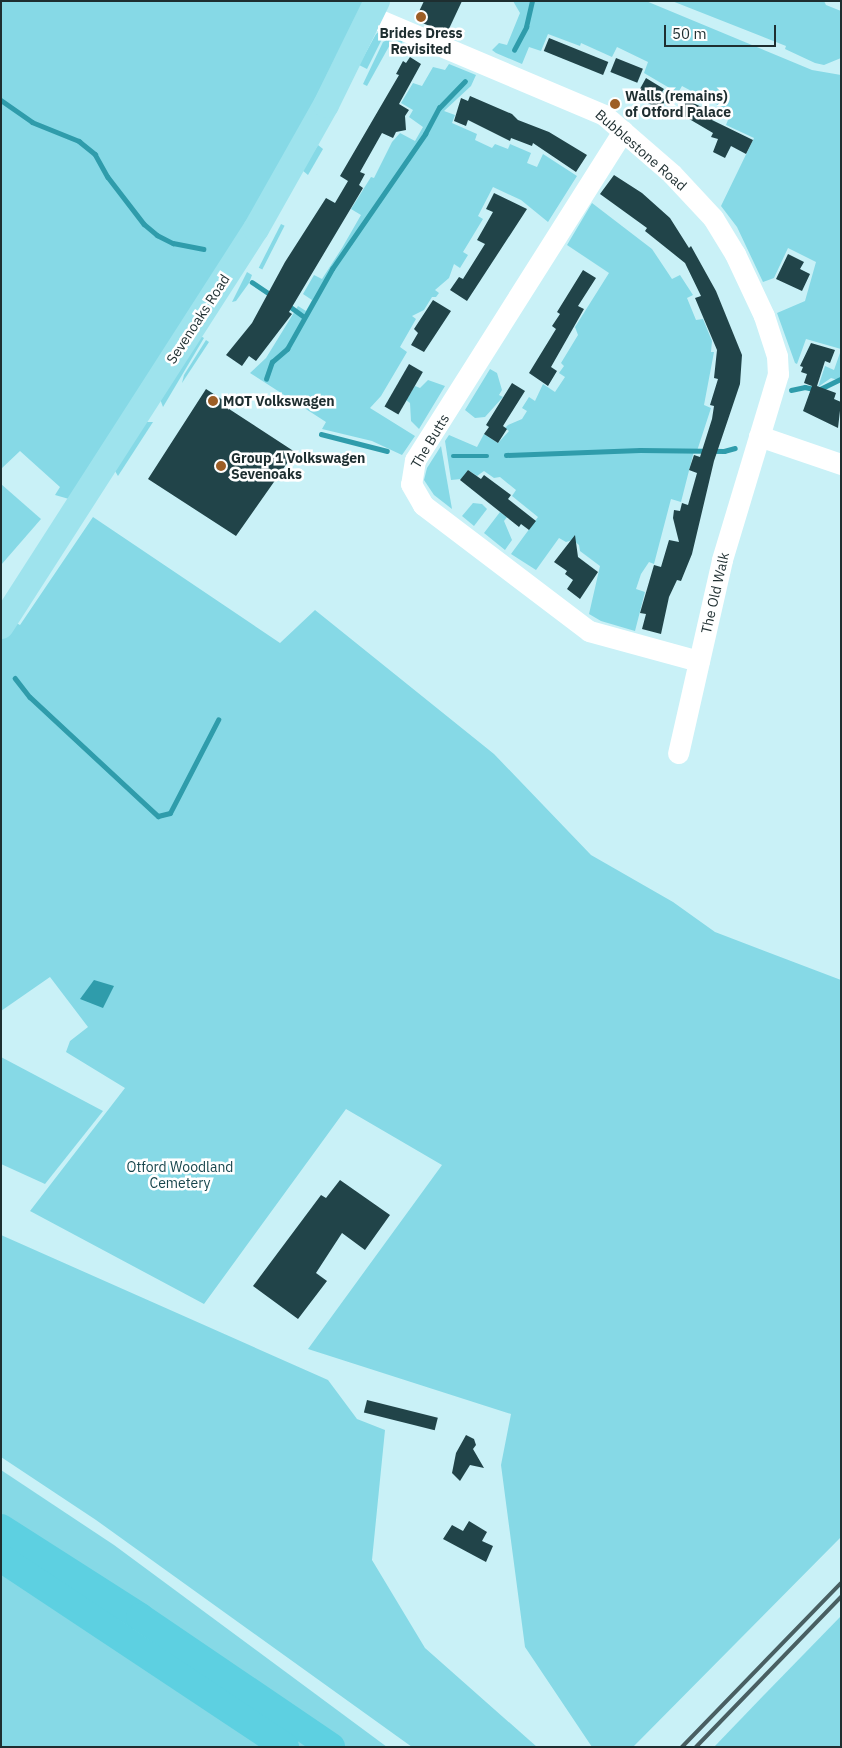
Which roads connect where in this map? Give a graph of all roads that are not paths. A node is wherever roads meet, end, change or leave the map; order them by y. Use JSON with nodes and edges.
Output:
{"nodes":[{"id":1,"x":374,"y":9,"type":"edge"},
{"id":2,"x":623,"y":131,"type":"junction"},
{"id":3,"x":759,"y":436,"type":"junction"},
{"id":4,"x":841,"y":464,"type":"edge"},
{"id":5,"x":1,"y":626,"type":"edge"},
{"id":6,"x":699,"y":662,"type":"junction"},
{"id":7,"x":678,"y":753,"type":"dead end"},
{"id":8,"x":1,"y":1528,"type":"edge"},
{"id":9,"x":1,"y":1558,"type":"edge"},
{"id":10,"x":286,"y":1747,"type":"edge"},
{"id":11,"x":330,"y":1747,"type":"edge"}],
"edges":[{"from":1,"to":2,"type":"street","name":"Bubblestone Road"},
{"from":1,"to":5,"type":"main road","name":"Sevenoaks Road"},
{"from":2,"to":3,"type":"street","name":"Bubblestone Road"},
{"from":2,"to":6,"type":"street","name":"The Butts"},
{"from":3,"to":4,"type":"street"},
{"from":3,"to":6,"type":"street","name":"The Old Walk"},
{"from":6,"to":7,"type":"street","name":"The Old Walk"},
{"from":8,"to":11,"type":"highway"},
{"from":9,"to":10,"type":"highway"}]}
